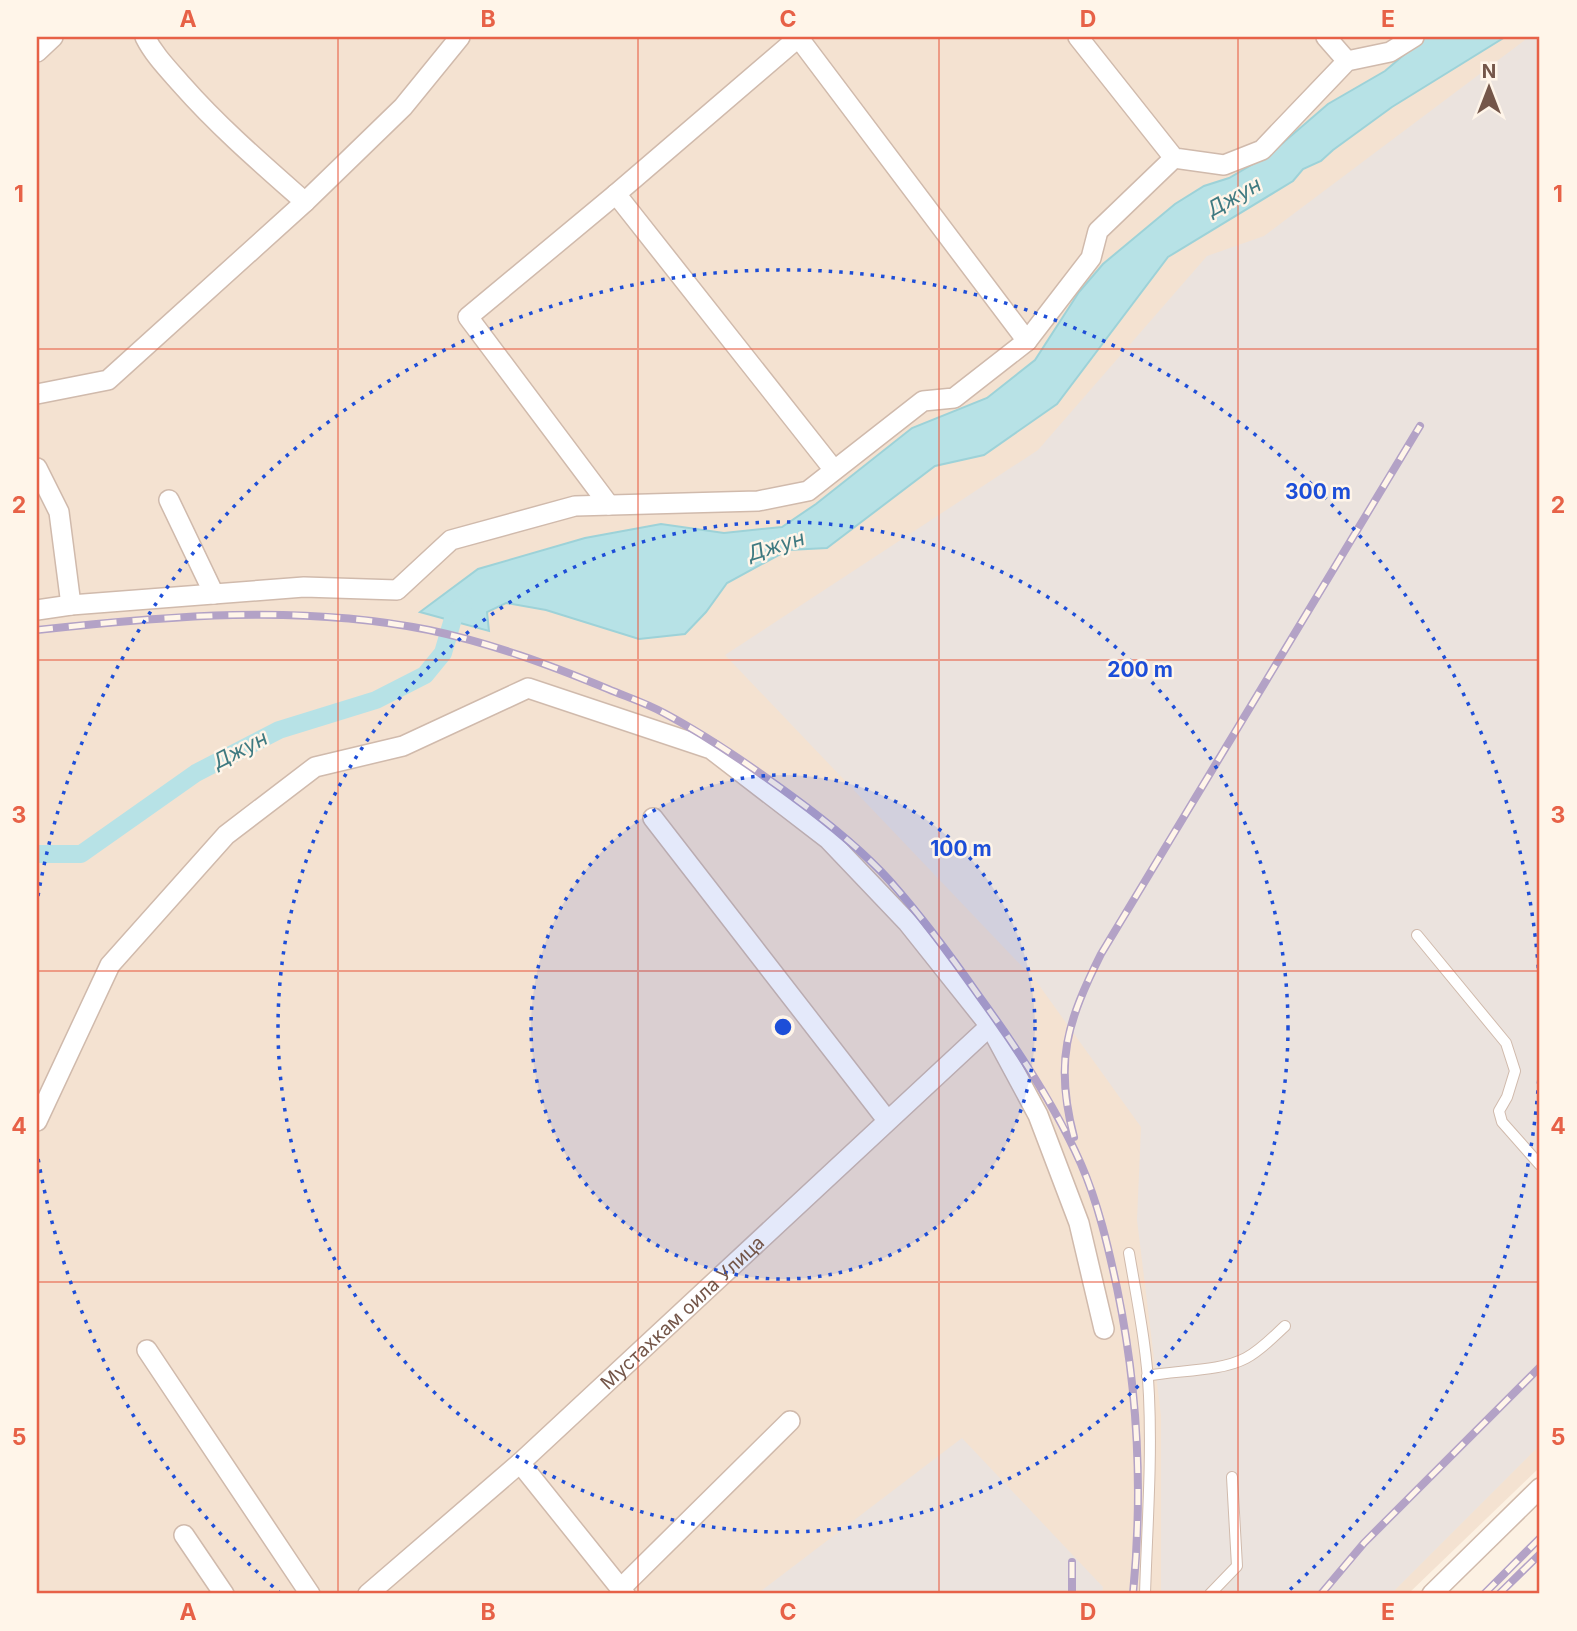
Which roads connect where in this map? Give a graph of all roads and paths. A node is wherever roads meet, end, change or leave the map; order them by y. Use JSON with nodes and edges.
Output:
{"nodes":[{"id":1,"x":53,"y":37,"type":"edge"},
{"id":2,"x":145,"y":37,"type":"edge"},
{"id":3,"x":460,"y":37,"type":"edge"},
{"id":4,"x":799,"y":37,"type":"edge"},
{"id":5,"x":1078,"y":37,"type":"edge"},
{"id":6,"x":1326,"y":37,"type":"edge"},
{"id":7,"x":1414,"y":37,"type":"edge"},
{"id":8,"x":37,"y":52,"type":"edge"},
{"id":9,"x":1347,"y":61,"type":"junction"},
{"id":10,"x":1174,"y":159,"type":"junction"},
{"id":11,"x":616,"y":194,"type":"junction"},
{"id":12,"x":305,"y":202,"type":"junction"},
{"id":13,"x":1027,"y":341,"type":"junction"},
{"id":14,"x":37,"y":394,"type":"edge"},
{"id":15,"x":37,"y":468,"type":"edge"},
{"id":16,"x":834,"y":470,"type":"junction"},
{"id":17,"x":169,"y":500,"type":"dead end"},
{"id":18,"x":608,"y":505,"type":"junction"},
{"id":19,"x":215,"y":594,"type":"junction"},
{"id":20,"x":71,"y":605,"type":"junction"},
{"id":21,"x":37,"y":610,"type":"edge"},
{"id":22,"x":653,"y":818,"type":"dead end"},
{"id":23,"x":1417,"y":935,"type":"dead end"},
{"id":24,"x":990,"y":1026,"type":"junction"},
{"id":25,"x":887,"y":1120,"type":"junction"},
{"id":26,"x":37,"y":1121,"type":"edge"},
{"id":27,"x":1540,"y":1165,"type":"edge"},
{"id":28,"x":1129,"y":1253,"type":"dead end"},
{"id":29,"x":1285,"y":1326,"type":"dead end"},
{"id":30,"x":1104,"y":1329,"type":"dead end"},
{"id":31,"x":147,"y":1350,"type":"dead end"},
{"id":32,"x":1147,"y":1376,"type":"junction"},
{"id":33,"x":790,"y":1421,"type":"dead end"},
{"id":34,"x":520,"y":1463,"type":"junction"},
{"id":35,"x":1232,"y":1477,"type":"dead end"},
{"id":36,"x":1540,"y":1488,"type":"edge"},
{"id":37,"x":184,"y":1535,"type":"dead end"},
{"id":38,"x":623,"y":1591,"type":"edge"},
{"id":39,"x":224,"y":1594,"type":"edge"},
{"id":40,"x":310,"y":1594,"type":"edge"},
{"id":41,"x":368,"y":1594,"type":"edge"},
{"id":42,"x":1145,"y":1594,"type":"edge"},
{"id":43,"x":1210,"y":1594,"type":"edge"},
{"id":44,"x":1432,"y":1594,"type":"edge"}],
"edges":[{"from":1,"to":8,"type":"street"},
{"from":2,"to":12,"type":"street"},
{"from":3,"to":12,"type":"street"},
{"from":4,"to":11,"type":"street"},
{"from":4,"to":13,"type":"street"},
{"from":5,"to":10,"type":"street"},
{"from":6,"to":9,"type":"street"},
{"from":7,"to":9,"type":"street"},
{"from":9,"to":10,"type":"street"},
{"from":10,"to":13,"type":"street"},
{"from":11,"to":16,"type":"street"},
{"from":11,"to":18,"type":"street"},
{"from":12,"to":14,"type":"street"},
{"from":13,"to":16,"type":"street"},
{"from":15,"to":20,"type":"street"},
{"from":16,"to":18,"type":"street"},
{"from":17,"to":19,"type":"street"},
{"from":18,"to":19,"type":"street"},
{"from":19,"to":20,"type":"street"},
{"from":20,"to":21,"type":"street"},
{"from":22,"to":25,"type":"street"},
{"from":23,"to":27,"type":"lane"},
{"from":24,"to":25,"type":"street","name":"Мустахкам оила Улица"},
{"from":24,"to":26,"type":"street"},
{"from":24,"to":30,"type":"street"},
{"from":25,"to":34,"type":"street","name":"Мустахкам оила Улица"},
{"from":28,"to":32,"type":"lane"},
{"from":29,"to":32,"type":"lane"},
{"from":31,"to":40,"type":"street"},
{"from":32,"to":42,"type":"lane"},
{"from":33,"to":38,"type":"street"},
{"from":34,"to":38,"type":"street"},
{"from":34,"to":41,"type":"street","name":"Мустахкам оила Улица"},
{"from":35,"to":43,"type":"lane"},
{"from":36,"to":44,"type":"street"},
{"from":37,"to":39,"type":"street"}]}
